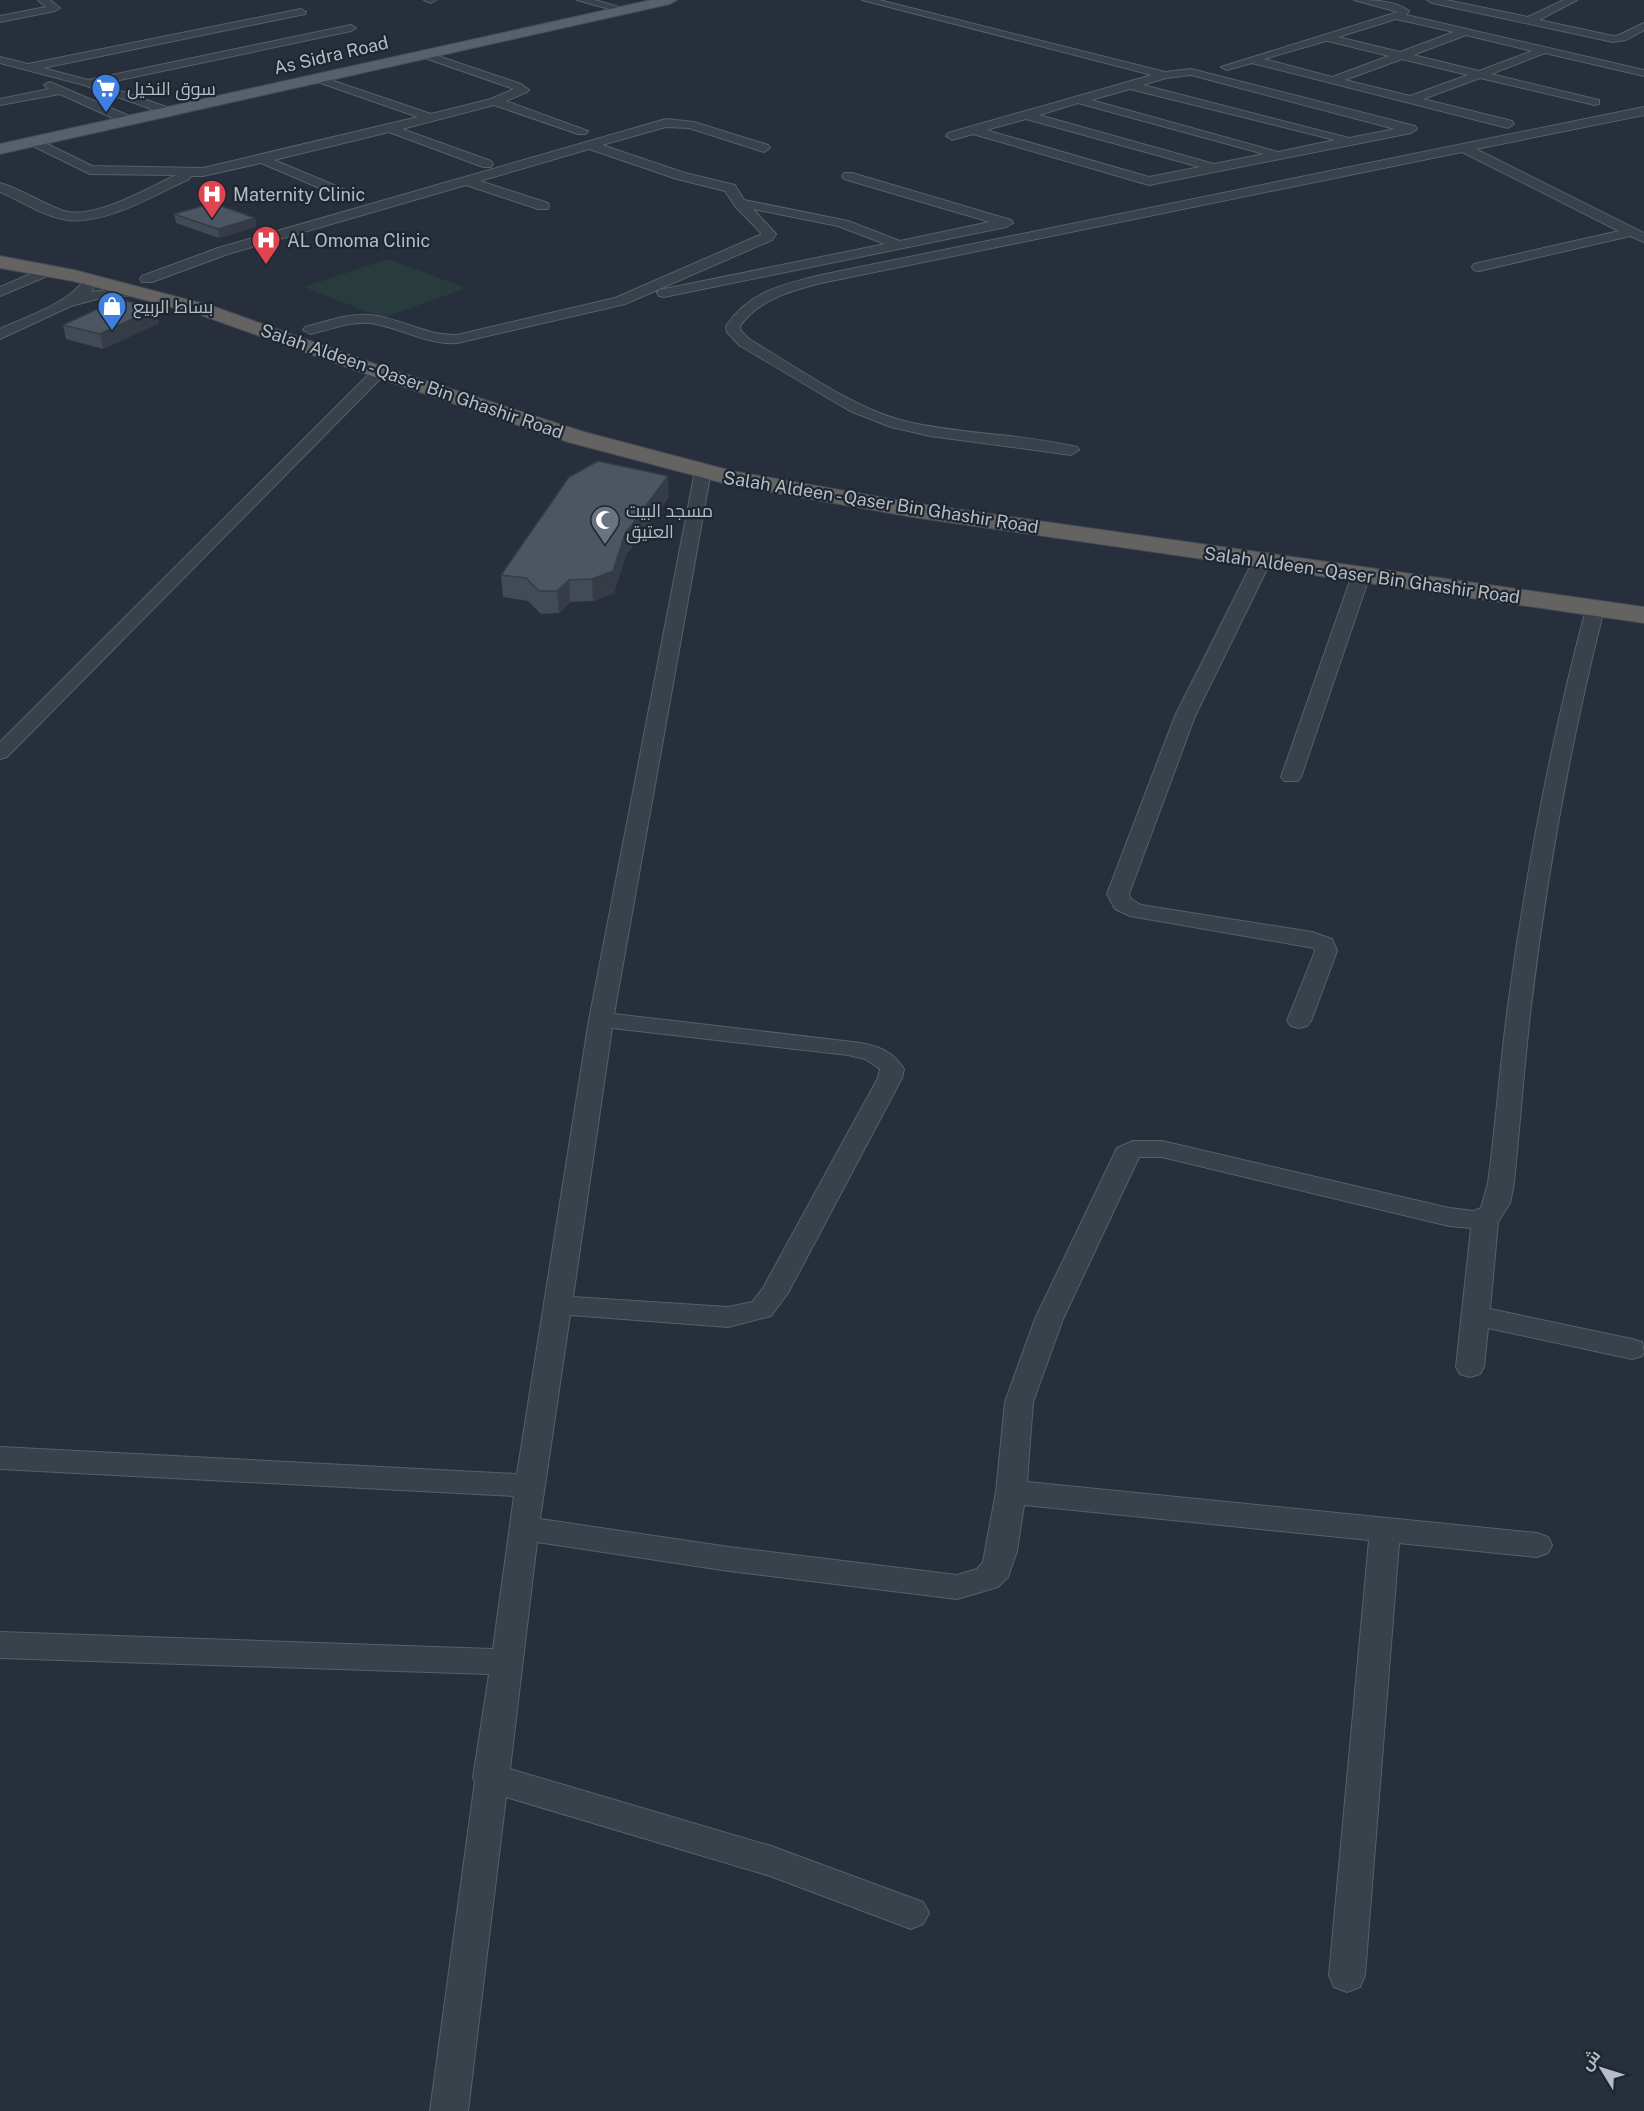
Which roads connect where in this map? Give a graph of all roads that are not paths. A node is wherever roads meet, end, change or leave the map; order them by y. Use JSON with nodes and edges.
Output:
{"nodes":[{"id":1,"x":43,"y":0,"type":"edge"},
{"id":2,"x":582,"y":0,"type":"edge"},
{"id":3,"x":670,"y":0,"type":"edge"},
{"id":4,"x":867,"y":0,"type":"edge"},
{"id":5,"x":1359,"y":0,"type":"edge"},
{"id":6,"x":1432,"y":0,"type":"edge"},
{"id":7,"x":1572,"y":0,"type":"edge"},
{"id":8,"x":624,"y":10,"type":"junction"},
{"id":9,"x":301,"y":12,"type":"dead end"},
{"id":10,"x":1396,"y":16,"type":"junction"},
{"id":11,"x":0,"y":19,"type":"edge"},
{"id":12,"x":1529,"y":21,"type":"junction"},
{"id":13,"x":1644,"y":26,"type":"edge"},
{"id":14,"x":351,"y":28,"type":"dead end"},
{"id":15,"x":1465,"y":32,"type":"junction"},
{"id":16,"x":1326,"y":38,"type":"junction"},
{"id":17,"x":1622,"y":38,"type":"junction"},
{"id":18,"x":1611,"y":46,"type":"dead end"},
{"id":19,"x":1544,"y":50,"type":"junction"},
{"id":20,"x":423,"y":54,"type":"junction"},
{"id":21,"x":1401,"y":56,"type":"junction"},
{"id":22,"x":0,"y":60,"type":"edge"},
{"id":23,"x":1250,"y":60,"type":"junction"},
{"id":24,"x":1227,"y":67,"type":"dead end"},
{"id":25,"x":27,"y":71,"type":"junction"},
{"id":26,"x":1644,"y":73,"type":"edge"},
{"id":27,"x":1479,"y":74,"type":"junction"},
{"id":28,"x":1165,"y":75,"type":"junction"},
{"id":29,"x":316,"y":78,"type":"junction"},
{"id":30,"x":1334,"y":80,"type":"junction"},
{"id":31,"x":88,"y":83,"type":"junction"},
{"id":32,"x":1132,"y":85,"type":"junction"},
{"id":33,"x":61,"y":90,"type":"junction"},
{"id":34,"x":1078,"y":100,"type":"junction"},
{"id":35,"x":1411,"y":100,"type":"junction"},
{"id":36,"x":495,"y":101,"type":"junction"},
{"id":37,"x":0,"y":102,"type":"edge"},
{"id":38,"x":1595,"y":102,"type":"dead end"},
{"id":39,"x":1644,"y":111,"type":"edge"},
{"id":40,"x":171,"y":112,"type":"junction"},
{"id":41,"x":1026,"y":115,"type":"junction"},
{"id":42,"x":428,"y":117,"type":"junction"},
{"id":43,"x":130,"y":121,"type":"junction"},
{"id":44,"x":1508,"y":124,"type":"dead end"},
{"id":45,"x":388,"y":129,"type":"junction"},
{"id":46,"x":973,"y":130,"type":"junction"},
{"id":47,"x":582,"y":131,"type":"dead end"},
{"id":48,"x":952,"y":136,"type":"dead end"},
{"id":49,"x":1349,"y":141,"type":"junction"},
{"id":50,"x":35,"y":142,"type":"junction"},
{"id":51,"x":589,"y":146,"type":"junction"},
{"id":52,"x":764,"y":148,"type":"dead end"},
{"id":53,"x":1464,"y":148,"type":"junction"},
{"id":54,"x":0,"y":149,"type":"edge"},
{"id":55,"x":1280,"y":155,"type":"junction"},
{"id":56,"x":265,"y":160,"type":"junction"},
{"id":57,"x":487,"y":164,"type":"dead end"},
{"id":58,"x":1215,"y":168,"type":"junction"},
{"id":59,"x":148,"y":172,"type":"junction"},
{"id":60,"x":195,"y":172,"type":"junction"},
{"id":61,"x":848,"y":176,"type":"dead end"},
{"id":62,"x":465,"y":180,"type":"junction"},
{"id":63,"x":164,"y":185,"type":"junction"},
{"id":64,"x":0,"y":187,"type":"edge"},
{"id":65,"x":350,"y":197,"type":"dead end"},
{"id":66,"x":740,"y":203,"type":"junction"},
{"id":67,"x":543,"y":206,"type":"dead end"},
{"id":68,"x":1638,"y":235,"type":"edge"},
{"id":69,"x":900,"y":246,"type":"junction"},
{"id":70,"x":0,"y":250,"type":"edge"},
{"id":71,"x":0,"y":262,"type":"edge"},
{"id":72,"x":1479,"y":267,"type":"dead end"},
{"id":73,"x":47,"y":271,"type":"junction"},
{"id":74,"x":91,"y":281,"type":"junction"},
{"id":75,"x":139,"y":285,"type":"junction"},
{"id":76,"x":0,"y":292,"type":"edge"},
{"id":77,"x":612,"y":304,"type":"junction"},
{"id":78,"x":61,"y":306,"type":"junction"},
{"id":79,"x":310,"y":330,"type":"junction"},
{"id":80,"x":0,"y":335,"type":"edge"},
{"id":81,"x":380,"y":372,"type":"junction"},
{"id":82,"x":1071,"y":450,"type":"dead end"},
{"id":83,"x":703,"y":471,"type":"junction"},
{"id":84,"x":1227,"y":547,"type":"junction"},
{"id":85,"x":1262,"y":561,"type":"junction"},
{"id":86,"x":1361,"y":575,"type":"junction"},
{"id":87,"x":1644,"y":598,"type":"edge"},
{"id":88,"x":1595,"y":609,"type":"junction"},
{"id":89,"x":1644,"y":615,"type":"edge"},
{"id":90,"x":0,"y":753,"type":"edge"},
{"id":91,"x":1291,"y":777,"type":"dead end"},
{"id":92,"x":601,"y":1020,"type":"junction"},
{"id":93,"x":1299,"y":1021,"type":"dead end"},
{"id":94,"x":1485,"y":1218,"type":"junction"},
{"id":95,"x":558,"y":1305,"type":"junction"},
{"id":96,"x":1476,"y":1316,"type":"junction"},
{"id":97,"x":1632,"y":1348,"type":"dead end"},
{"id":98,"x":1470,"y":1367,"type":"dead end"},
{"id":99,"x":0,"y":1458,"type":"edge"},
{"id":100,"x":530,"y":1486,"type":"junction"},
{"id":101,"x":1011,"y":1492,"type":"junction"},
{"id":102,"x":524,"y":1528,"type":"junction"},
{"id":103,"x":1385,"y":1530,"type":"junction"},
{"id":104,"x":1537,"y":1545,"type":"dead end"},
{"id":105,"x":0,"y":1645,"type":"edge"},
{"id":106,"x":506,"y":1662,"type":"junction"},
{"id":107,"x":490,"y":1778,"type":"junction"},
{"id":108,"x":911,"y":1914,"type":"dead end"},
{"id":109,"x":1347,"y":1976,"type":"dead end"},
{"id":110,"x":449,"y":2111,"type":"edge"}],
"edges":[{"from":1,"to":11,"type":"street"},
{"from":2,"to":8,"type":"street"},
{"from":3,"to":8,"type":"main road","name":"As Sidra Road"},
{"from":4,"to":28,"type":"street"},
{"from":5,"to":10,"type":"street"},
{"from":6,"to":12,"type":"street"},
{"from":7,"to":12,"type":"street"},
{"from":8,"to":20,"type":"main road","name":"As Sidra Road"},
{"from":9,"to":25,"type":"street"},
{"from":10,"to":15,"type":"street"},
{"from":10,"to":16,"type":"street"},
{"from":12,"to":17,"type":"street"},
{"from":13,"to":17,"type":"street"},
{"from":14,"to":31,"type":"street"},
{"from":15,"to":19,"type":"street"},
{"from":15,"to":21,"type":"street"},
{"from":16,"to":21,"type":"street"},
{"from":16,"to":23,"type":"street"},
{"from":17,"to":18,"type":"street"},
{"from":19,"to":26,"type":"street"},
{"from":19,"to":27,"type":"street"},
{"from":20,"to":29,"type":"main road","name":"As Sidra Road"},
{"from":20,"to":36,"type":"street"},
{"from":21,"to":27,"type":"street"},
{"from":21,"to":30,"type":"street"},
{"from":22,"to":25,"type":"street"},
{"from":23,"to":24,"type":"street"},
{"from":23,"to":30,"type":"street"},
{"from":25,"to":31,"type":"street"},
{"from":25,"to":33,"type":"street"},
{"from":27,"to":35,"type":"street"},
{"from":27,"to":38,"type":"street"},
{"from":28,"to":32,"type":"street"},
{"from":28,"to":49,"type":"street"},
{"from":29,"to":40,"type":"main road","name":"As Sidra Road"},
{"from":29,"to":42,"type":"street"},
{"from":30,"to":35,"type":"street"},
{"from":31,"to":40,"type":"street"},
{"from":32,"to":34,"type":"street"},
{"from":32,"to":49,"type":"street"},
{"from":33,"to":37,"type":"street"},
{"from":33,"to":43,"type":"street"},
{"from":34,"to":41,"type":"street"},
{"from":34,"to":55,"type":"street"},
{"from":35,"to":44,"type":"street"},
{"from":36,"to":42,"type":"street"},
{"from":36,"to":47,"type":"street"},
{"from":39,"to":53,"type":"street"},
{"from":40,"to":43,"type":"main road","name":"As Sidra Road"},
{"from":41,"to":46,"type":"street"},
{"from":41,"to":58,"type":"street"},
{"from":42,"to":45,"type":"street"},
{"from":43,"to":50,"type":"main road","name":"As Sidra Road"},
{"from":45,"to":56,"type":"street"},
{"from":45,"to":57,"type":"street"},
{"from":46,"to":48,"type":"street"},
{"from":46,"to":58,"type":"street"},
{"from":49,"to":55,"type":"street"},
{"from":50,"to":54,"type":"main road","name":"As Sidra Road"},
{"from":50,"to":59,"type":"street"},
{"from":51,"to":52,"type":"street"},
{"from":51,"to":62,"type":"street"},
{"from":51,"to":66,"type":"street"},
{"from":53,"to":68,"type":"street"},
{"from":53,"to":82,"type":"street"},
{"from":55,"to":58,"type":"street"},
{"from":56,"to":60,"type":"street"},
{"from":56,"to":65,"type":"street"},
{"from":59,"to":60,"type":"street"},
{"from":59,"to":63,"type":"street"},
{"from":60,"to":63,"type":"street"},
{"from":61,"to":69,"type":"street"},
{"from":62,"to":67,"type":"street"},
{"from":62,"to":75,"type":"street"},
{"from":63,"to":64,"type":"street"},
{"from":66,"to":69,"type":"street"},
{"from":66,"to":77,"type":"street"},
{"from":68,"to":72,"type":"street"},
{"from":69,"to":77,"type":"street"},
{"from":70,"to":75,"type":"highway"},
{"from":71,"to":73,"type":"highway","name":"Salah Aldeen - Qaser Bin Ghashir Road"},
{"from":73,"to":74,"type":"highway","name":"Salah Aldeen - Qaser Bin Ghashir Road"},
{"from":73,"to":76,"type":"street"},
{"from":74,"to":75,"type":"highway","name":"Salah Aldeen - Qaser Bin Ghashir Road"},
{"from":74,"to":78,"type":"street"},
{"from":75,"to":78,"type":"street"},
{"from":75,"to":79,"type":"highway"},
{"from":75,"to":81,"type":"highway","name":"Salah Aldeen - Qaser Bin Ghashir Road"},
{"from":77,"to":79,"type":"street"},
{"from":78,"to":80,"type":"street"},
{"from":79,"to":84,"type":"highway"},
{"from":81,"to":83,"type":"highway","name":"Salah Aldeen - Qaser Bin Ghashir Road"},
{"from":81,"to":90,"type":"street"},
{"from":83,"to":84,"type":"highway","name":"Salah Aldeen - Qaser Bin Ghashir Road"},
{"from":83,"to":92,"type":"street"},
{"from":84,"to":85,"type":"highway","name":"Salah Aldeen - Qaser Bin Ghashir Road"},
{"from":84,"to":87,"type":"highway"},
{"from":85,"to":86,"type":"highway","name":"Salah Aldeen - Qaser Bin Ghashir Road"},
{"from":85,"to":93,"type":"street"},
{"from":86,"to":88,"type":"highway","name":"Salah Aldeen - Qaser Bin Ghashir Road"},
{"from":86,"to":91,"type":"street"},
{"from":88,"to":89,"type":"highway","name":"Salah Aldeen - Qaser Bin Ghashir Road"},
{"from":88,"to":94,"type":"street"},
{"from":92,"to":95,"type":"street"},
{"from":92,"to":95,"type":"street"},
{"from":94,"to":96,"type":"street"},
{"from":94,"to":101,"type":"street"},
{"from":95,"to":100,"type":"street"},
{"from":96,"to":97,"type":"street"},
{"from":96,"to":98,"type":"street"},
{"from":99,"to":100,"type":"street"},
{"from":100,"to":102,"type":"street"},
{"from":101,"to":102,"type":"street"},
{"from":101,"to":103,"type":"street"},
{"from":102,"to":106,"type":"street"},
{"from":103,"to":104,"type":"street"},
{"from":103,"to":109,"type":"street"},
{"from":105,"to":106,"type":"street"},
{"from":106,"to":107,"type":"street"},
{"from":107,"to":108,"type":"street"},
{"from":107,"to":110,"type":"street"}]}
